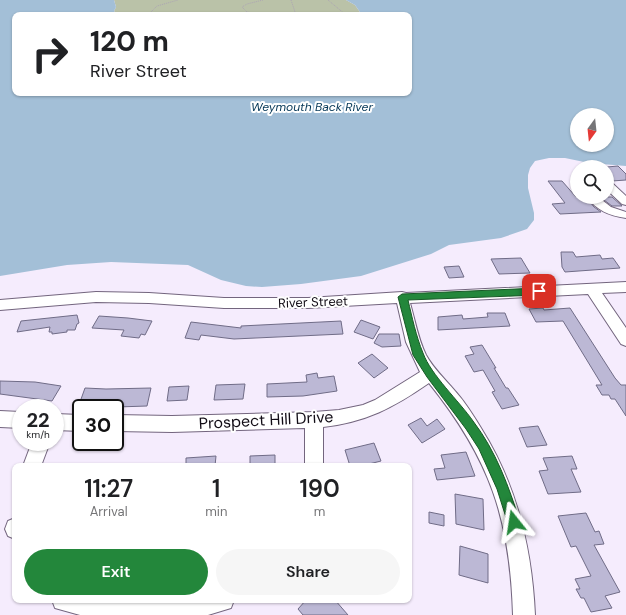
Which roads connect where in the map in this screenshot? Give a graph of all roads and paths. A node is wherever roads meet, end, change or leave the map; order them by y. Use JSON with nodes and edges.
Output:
{"nodes":[{"id":1,"x":178,"y":0,"type":"edge"},
{"id":2,"x":263,"y":0,"type":"edge"},
{"id":3,"x":290,"y":0,"type":"edge"},
{"id":4,"x":328,"y":0,"type":"edge"},
{"id":5,"x":150,"y":12,"type":"edge"},
{"id":6,"x":247,"y":12,"type":"edge"},
{"id":7,"x":295,"y":12,"type":"edge"},
{"id":8,"x":342,"y":12,"type":"edge"},
{"id":9,"x":614,"y":191,"type":"edge"},
{"id":10,"x":626,"y":202,"type":"edge"},
{"id":11,"x":600,"y":204,"type":"edge"},
{"id":12,"x":626,"y":214,"type":"edge"},
{"id":13,"x":626,"y":287,"type":"edge"},
{"id":14,"x":592,"y":290,"type":"junction"},
{"id":15,"x":402,"y":297,"type":"junction"},
{"id":16,"x":0,"y":305,"type":"edge"},
{"id":17,"x":626,"y":340,"type":"edge"},
{"id":18,"x":430,"y":374,"type":"junction"},
{"id":19,"x":0,"y":419,"type":"edge"},
{"id":20,"x":12,"y":420,"type":"edge"},
{"id":21,"x":314,"y":420,"type":"junction"},
{"id":22,"x":124,"y":423,"type":"edge"},
{"id":23,"x":38,"y":451,"type":"edge"},
{"id":24,"x":33,"y":463,"type":"edge"},
{"id":25,"x":314,"y":463,"type":"edge"},
{"id":26,"x":73,"y":603,"type":"edge"},
{"id":27,"x":212,"y":603,"type":"edge"},
{"id":28,"x":524,"y":615,"type":"edge"}],
"edges":[{"from":1,"to":5,"type":"path"},
{"from":2,"to":6,"type":"path"},
{"from":3,"to":7,"type":"path"},
{"from":4,"to":8,"type":"path"},
{"from":9,"to":10,"type":"street"},
{"from":11,"to":12,"type":"street"},
{"from":13,"to":14,"type":"street","name":"River Street"},
{"from":14,"to":15,"type":"street","name":"River Street"},
{"from":14,"to":17,"type":"street"},
{"from":15,"to":16,"type":"street","name":"River Street"},
{"from":15,"to":18,"type":"street"},
{"from":18,"to":21,"type":"street","name":"Prospect Hill Drive"},
{"from":18,"to":28,"type":"street"},
{"from":19,"to":20,"type":"street"},
{"from":21,"to":22,"type":"street","name":"Prospect Hill Drive"},
{"from":21,"to":25,"type":"street"},
{"from":23,"to":24,"type":"street"},
{"from":26,"to":27,"type":"street"}]}
